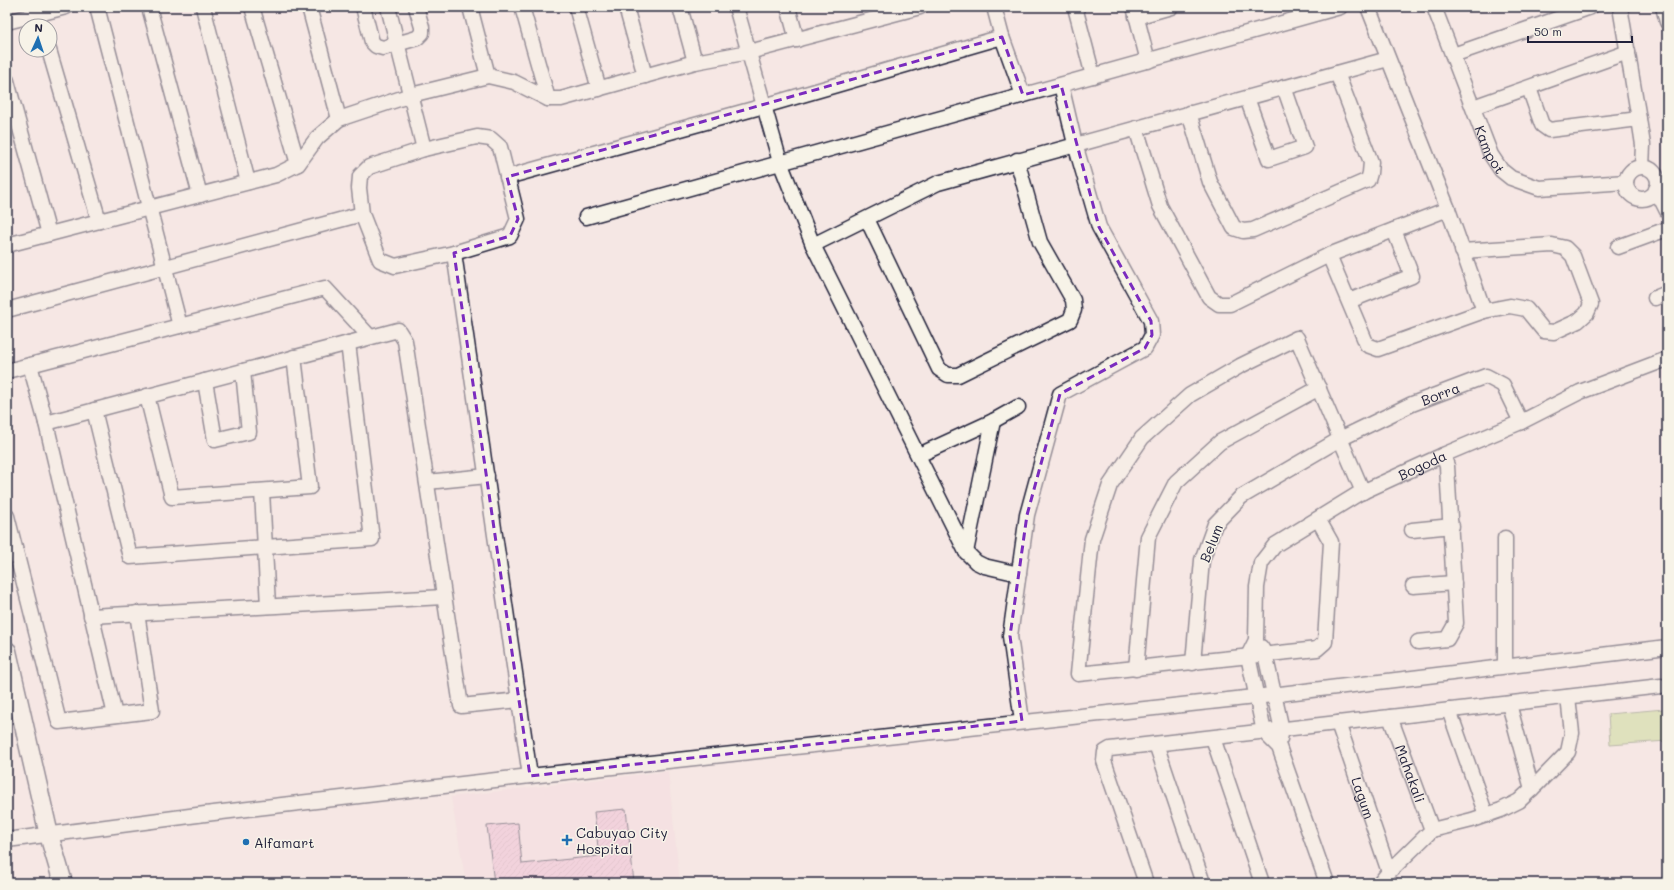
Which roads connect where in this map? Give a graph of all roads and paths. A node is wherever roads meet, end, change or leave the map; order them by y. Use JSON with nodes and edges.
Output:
{"nodes":[{"id":1,"x":66,"y":7,"type":"edge"},
{"id":2,"x":96,"y":7,"type":"edge"},
{"id":3,"x":149,"y":7,"type":"edge"},
{"id":4,"x":203,"y":7,"type":"edge"},
{"id":5,"x":252,"y":7,"type":"edge"},
{"id":6,"x":309,"y":7,"type":"edge"},
{"id":7,"x":363,"y":7,"type":"edge"},
{"id":8,"x":388,"y":7,"type":"edge"},
{"id":9,"x":416,"y":7,"type":"edge"},
{"id":10,"x":470,"y":7,"type":"edge"},
{"id":11,"x":522,"y":7,"type":"edge"},
{"id":12,"x":576,"y":7,"type":"edge"},
{"id":13,"x":626,"y":7,"type":"edge"},
{"id":14,"x":680,"y":7,"type":"edge"},
{"id":15,"x":736,"y":7,"type":"edge"},
{"id":16,"x":788,"y":7,"type":"edge"},
{"id":17,"x":920,"y":7,"type":"edge"},
{"id":18,"x":994,"y":7,"type":"edge"},
{"id":19,"x":1075,"y":7,"type":"edge"},
{"id":20,"x":1171,"y":7,"type":"edge"},
{"id":21,"x":1340,"y":7,"type":"edge"},
{"id":22,"x":1368,"y":7,"type":"edge"},
{"id":23,"x":1434,"y":7,"type":"edge"},
{"id":24,"x":1591,"y":7,"type":"edge"},
{"id":25,"x":1620,"y":7,"type":"edge"},
{"id":26,"x":1663,"y":7,"type":"edge"},
{"id":27,"x":1317,"y":10,"type":"edge"},
{"id":28,"x":1135,"y":12,"type":"edge"},
{"id":29,"x":44,"y":18,"type":"edge"},
{"id":30,"x":18,"y":21,"type":"edge"},
{"id":31,"x":7,"y":22,"type":"edge"},
{"id":32,"x":1667,"y":22,"type":"edge"},
{"id":33,"x":1002,"y":37,"type":"junction"},
{"id":34,"x":797,"y":40,"type":"junction"},
{"id":35,"x":397,"y":44,"type":"junction"},
{"id":36,"x":749,"y":52,"type":"junction"},
{"id":37,"x":1628,"y":52,"type":"junction"},
{"id":38,"x":1453,"y":55,"type":"junction"},
{"id":39,"x":51,"y":58,"type":"edge"},
{"id":40,"x":1388,"y":59,"type":"junction"},
{"id":41,"x":1148,"y":61,"type":"junction"},
{"id":42,"x":695,"y":62,"type":"junction"},
{"id":43,"x":1337,"y":73,"type":"junction"},
{"id":44,"x":488,"y":76,"type":"junction"},
{"id":45,"x":645,"y":76,"type":"junction"},
{"id":46,"x":1093,"y":76,"type":"junction"},
{"id":47,"x":7,"y":81,"type":"edge"},
{"id":48,"x":1061,"y":85,"type":"junction"},
{"id":49,"x":1284,"y":87,"type":"junction"},
{"id":50,"x":1529,"y":88,"type":"junction"},
{"id":51,"x":599,"y":89,"type":"junction"},
{"id":52,"x":411,"y":95,"type":"junction"},
{"id":53,"x":1023,"y":95,"type":"junction"},
{"id":54,"x":1247,"y":98,"type":"junction"},
{"id":55,"x":548,"y":99,"type":"junction"},
{"id":56,"x":764,"y":106,"type":"junction"},
{"id":57,"x":1473,"y":107,"type":"junction"},
{"id":58,"x":1189,"y":113,"type":"junction"},
{"id":59,"x":338,"y":119,"type":"junction"},
{"id":60,"x":1639,"y":119,"type":"junction"},
{"id":61,"x":1136,"y":128,"type":"junction"},
{"id":62,"x":1075,"y":144,"type":"junction"},
{"id":63,"x":424,"y":150,"type":"junction"},
{"id":64,"x":1017,"y":160,"type":"junction"},
{"id":65,"x":780,"y":162,"type":"junction"},
{"id":66,"x":298,"y":164,"type":"junction"},
{"id":67,"x":1642,"y":168,"type":"junction"},
{"id":68,"x":507,"y":177,"type":"junction"},
{"id":69,"x":248,"y":182,"type":"junction"},
{"id":70,"x":1626,"y":182,"type":"junction"},
{"id":71,"x":1656,"y":189,"type":"junction"},
{"id":72,"x":200,"y":195,"type":"junction"},
{"id":73,"x":149,"y":208,"type":"junction"},
{"id":74,"x":1448,"y":209,"type":"junction"},
{"id":75,"x":1667,"y":212,"type":"edge"},
{"id":76,"x":362,"y":214,"type":"junction"},
{"id":77,"x":586,"y":217,"type":"dead end"},
{"id":78,"x":866,"y":218,"type":"junction"},
{"id":79,"x":99,"y":221,"type":"junction"},
{"id":80,"x":1667,"y":229,"type":"edge"},
{"id":81,"x":1394,"y":230,"type":"junction"},
{"id":82,"x":50,"y":234,"type":"junction"},
{"id":83,"x":7,"y":245,"type":"edge"},
{"id":84,"x":813,"y":245,"type":"junction"},
{"id":85,"x":1618,"y":247,"type":"dead end"},
{"id":86,"x":1462,"y":251,"type":"junction"},
{"id":87,"x":454,"y":253,"type":"junction"},
{"id":88,"x":1329,"y":255,"type":"junction"},
{"id":89,"x":165,"y":268,"type":"junction"},
{"id":90,"x":1349,"y":301,"type":"junction"},
{"id":91,"x":7,"y":310,"type":"edge"},
{"id":92,"x":1484,"y":311,"type":"junction"},
{"id":93,"x":180,"y":326,"type":"junction"},
{"id":94,"x":370,"y":337,"type":"junction"},
{"id":95,"x":348,"y":343,"type":"junction"},
{"id":96,"x":294,"y":357,"type":"junction"},
{"id":97,"x":1666,"y":363,"type":"edge"},
{"id":98,"x":30,"y":365,"type":"junction"},
{"id":99,"x":7,"y":371,"type":"edge"},
{"id":100,"x":243,"y":371,"type":"junction"},
{"id":101,"x":205,"y":381,"type":"junction"},
{"id":102,"x":1319,"y":388,"type":"junction"},
{"id":103,"x":147,"y":396,"type":"junction"},
{"id":104,"x":1018,"y":407,"type":"dead end"},
{"id":105,"x":94,"y":410,"type":"junction"},
{"id":106,"x":993,"y":421,"type":"junction"},
{"id":107,"x":1521,"y":422,"type":"junction"},
{"id":108,"x":46,"y":423,"type":"junction"},
{"id":109,"x":1340,"y":439,"type":"junction"},
{"id":110,"x":919,"y":455,"type":"junction"},
{"id":111,"x":1443,"y":455,"type":"junction"},
{"id":112,"x":487,"y":476,"type":"junction"},
{"id":113,"x":426,"y":482,"type":"junction"},
{"id":114,"x":262,"y":491,"type":"junction"},
{"id":115,"x":1363,"y":492,"type":"junction"},
{"id":116,"x":7,"y":516,"type":"edge"},
{"id":117,"x":1318,"y":519,"type":"junction"},
{"id":118,"x":1452,"y":526,"type":"junction"},
{"id":119,"x":1412,"y":530,"type":"dead end"},
{"id":120,"x":1505,"y":538,"type":"dead end"},
{"id":121,"x":265,"y":547,"type":"junction"},
{"id":122,"x":966,"y":552,"type":"junction"},
{"id":123,"x":1019,"y":574,"type":"junction"},
{"id":124,"x":1454,"y":583,"type":"junction"},
{"id":125,"x":1413,"y":586,"type":"dead end"},
{"id":126,"x":444,"y":597,"type":"junction"},
{"id":127,"x":268,"y":606,"type":"junction"},
{"id":128,"x":137,"y":613,"type":"junction"},
{"id":129,"x":91,"y":616,"type":"junction"},
{"id":130,"x":1256,"y":640,"type":"junction"},
{"id":131,"x":1418,"y":642,"type":"dead end"},
{"id":132,"x":1667,"y":647,"type":"edge"},
{"id":133,"x":7,"y":651,"type":"edge"},
{"id":134,"x":1265,"y":654,"type":"junction"},
{"id":135,"x":1248,"y":656,"type":"junction"},
{"id":136,"x":1193,"y":663,"type":"junction"},
{"id":137,"x":1505,"y":666,"type":"junction"},
{"id":138,"x":1136,"y":669,"type":"junction"},
{"id":139,"x":1661,"y":686,"type":"dead end"},
{"id":140,"x":1274,"y":694,"type":"junction"},
{"id":141,"x":1255,"y":697,"type":"junction"},
{"id":142,"x":1568,"y":697,"type":"junction"},
{"id":143,"x":519,"y":700,"type":"junction"},
{"id":144,"x":1509,"y":704,"type":"junction"},
{"id":145,"x":1449,"y":710,"type":"junction"},
{"id":146,"x":115,"y":715,"type":"junction"},
{"id":147,"x":1390,"y":717,"type":"junction"},
{"id":148,"x":1022,"y":721,"type":"junction"},
{"id":149,"x":1338,"y":723,"type":"junction"},
{"id":150,"x":1282,"y":730,"type":"junction"},
{"id":151,"x":1264,"y":732,"type":"junction"},
{"id":152,"x":1213,"y":738,"type":"junction"},
{"id":153,"x":1156,"y":744,"type":"junction"},
{"id":154,"x":1279,"y":747,"type":"junction"},
{"id":155,"x":530,"y":776,"type":"junction"},
{"id":156,"x":1532,"y":789,"type":"junction"},
{"id":157,"x":1486,"y":815,"type":"junction"},
{"id":158,"x":1432,"y":830,"type":"junction"},
{"id":159,"x":50,"y":835,"type":"junction"},
{"id":160,"x":7,"y":840,"type":"edge"},
{"id":161,"x":1385,"y":878,"type":"edge"},
{"id":162,"x":63,"y":883,"type":"edge"},
{"id":163,"x":1146,"y":883,"type":"edge"},
{"id":164,"x":1203,"y":883,"type":"edge"},
{"id":165,"x":1262,"y":883,"type":"edge"},
{"id":166,"x":1327,"y":883,"type":"edge"}],
"edges":[{"from":1,"to":29,"type":"street"},
{"from":2,"to":73,"type":"street"},
{"from":3,"to":72,"type":"street"},
{"from":4,"to":69,"type":"street"},
{"from":5,"to":66,"type":"street"},
{"from":6,"to":59,"type":"street"},
{"from":7,"to":35,"type":"street"},
{"from":8,"to":35,"type":"street"},
{"from":9,"to":35,"type":"street"},
{"from":10,"to":44,"type":"street"},
{"from":11,"to":55,"type":"street"},
{"from":12,"to":51,"type":"street"},
{"from":13,"to":45,"type":"street"},
{"from":14,"to":42,"type":"street"},
{"from":15,"to":36,"type":"street"},
{"from":16,"to":34,"type":"street"},
{"from":17,"to":34,"type":"street"},
{"from":18,"to":33,"type":"street"},
{"from":19,"to":46,"type":"street"},
{"from":20,"to":28,"type":"street"},
{"from":21,"to":27,"type":"street"},
{"from":22,"to":40,"type":"street"},
{"from":23,"to":38,"type":"street","name":"Kampot"},
{"from":24,"to":38,"type":"street"},
{"from":25,"to":37,"type":"street"},
{"from":26,"to":32,"type":"street"},
{"from":27,"to":41,"type":"street"},
{"from":28,"to":41,"type":"street"},
{"from":30,"to":31,"type":"street"},
{"from":33,"to":53,"type":"street"},
{"from":33,"to":56,"type":"street"},
{"from":34,"to":36,"type":"street"},
{"from":35,"to":52,"type":"street"},
{"from":36,"to":42,"type":"street"},
{"from":36,"to":56,"type":"street"},
{"from":37,"to":50,"type":"street"},
{"from":37,"to":60,"type":"street"},
{"from":38,"to":57,"type":"street","name":"Kampot"},
{"from":39,"to":79,"type":"street"},
{"from":40,"to":43,"type":"street"},
{"from":40,"to":74,"type":"street"},
{"from":41,"to":46,"type":"street"},
{"from":42,"to":45,"type":"street"},
{"from":43,"to":49,"type":"street"},
{"from":43,"to":58,"type":"street"},
{"from":44,"to":52,"type":"street"},
{"from":44,"to":55,"type":"street"},
{"from":45,"to":51,"type":"street"},
{"from":46,"to":48,"type":"street"},
{"from":47,"to":82,"type":"street"},
{"from":48,"to":53,"type":"street"},
{"from":48,"to":62,"type":"street"},
{"from":49,"to":54,"type":"street"},
{"from":49,"to":54,"type":"street"},
{"from":50,"to":57,"type":"street"},
{"from":50,"to":60,"type":"street"},
{"from":51,"to":55,"type":"street"},
{"from":52,"to":59,"type":"street"},
{"from":52,"to":63,"type":"street"},
{"from":53,"to":65,"type":"street"},
{"from":54,"to":58,"type":"street"},
{"from":56,"to":65,"type":"street"},
{"from":56,"to":68,"type":"street"},
{"from":57,"to":70,"type":"street","name":"Kampot"},
{"from":58,"to":61,"type":"street"},
{"from":59,"to":66,"type":"street"},
{"from":60,"to":67,"type":"street"},
{"from":61,"to":62,"type":"street"},
{"from":61,"to":88,"type":"street"},
{"from":62,"to":64,"type":"street"},
{"from":62,"to":123,"type":"street"},
{"from":63,"to":68,"type":"street"},
{"from":63,"to":76,"type":"street"},
{"from":64,"to":78,"type":"street"},
{"from":64,"to":78,"type":"street"},
{"from":65,"to":77,"type":"street"},
{"from":65,"to":84,"type":"street"},
{"from":66,"to":69,"type":"street"},
{"from":67,"to":70,"type":"street"},
{"from":67,"to":71,"type":"street"},
{"from":68,"to":87,"type":"street"},
{"from":69,"to":72,"type":"street"},
{"from":70,"to":71,"type":"street"},
{"from":71,"to":75,"type":"street"},
{"from":72,"to":73,"type":"street"},
{"from":73,"to":79,"type":"street"},
{"from":73,"to":89,"type":"street"},
{"from":74,"to":81,"type":"street"},
{"from":74,"to":86,"type":"street"},
{"from":76,"to":87,"type":"street"},
{"from":76,"to":89,"type":"street"},
{"from":78,"to":84,"type":"street"},
{"from":79,"to":82,"type":"street"},
{"from":80,"to":85,"type":"street"},
{"from":81,"to":88,"type":"street"},
{"from":81,"to":90,"type":"street"},
{"from":82,"to":83,"type":"street"},
{"from":84,"to":110,"type":"street"},
{"from":86,"to":92,"type":"street"},
{"from":86,"to":92,"type":"street"},
{"from":87,"to":112,"type":"street"},
{"from":88,"to":90,"type":"street"},
{"from":89,"to":91,"type":"street"},
{"from":89,"to":93,"type":"street"},
{"from":90,"to":92,"type":"street"},
{"from":93,"to":94,"type":"street"},
{"from":93,"to":98,"type":"street"},
{"from":94,"to":95,"type":"street"},
{"from":94,"to":113,"type":"street"},
{"from":95,"to":96,"type":"street"},
{"from":95,"to":121,"type":"street"},
{"from":96,"to":100,"type":"street"},
{"from":96,"to":114,"type":"street"},
{"from":97,"to":107,"type":"street","name":"Bogoda"},
{"from":98,"to":99,"type":"street"},
{"from":98,"to":108,"type":"street"},
{"from":100,"to":101,"type":"street"},
{"from":100,"to":101,"type":"street"},
{"from":101,"to":103,"type":"street"},
{"from":102,"to":109,"type":"street"},
{"from":102,"to":138,"type":"street"},
{"from":102,"to":138,"type":"street"},
{"from":103,"to":105,"type":"street"},
{"from":103,"to":114,"type":"street"},
{"from":104,"to":106,"type":"street"},
{"from":105,"to":108,"type":"street"},
{"from":105,"to":121,"type":"street"},
{"from":106,"to":110,"type":"street"},
{"from":106,"to":122,"type":"street"},
{"from":107,"to":109,"type":"street","name":"Borra"},
{"from":107,"to":111,"type":"street","name":"Bogoda"},
{"from":108,"to":129,"type":"street"},
{"from":109,"to":115,"type":"street"},
{"from":109,"to":136,"type":"street","name":"Belum"},
{"from":110,"to":122,"type":"street"},
{"from":111,"to":115,"type":"street","name":"Bogoda"},
{"from":111,"to":118,"type":"street"},
{"from":112,"to":113,"type":"street"},
{"from":112,"to":143,"type":"street"},
{"from":113,"to":126,"type":"street"},
{"from":114,"to":121,"type":"street"},
{"from":115,"to":117,"type":"street","name":"Bogoda"},
{"from":116,"to":146,"type":"street"},
{"from":117,"to":130,"type":"street","name":"Bogoda"},
{"from":117,"to":134,"type":"street"},
{"from":118,"to":119,"type":"street"},
{"from":118,"to":124,"type":"street"},
{"from":120,"to":137,"type":"street"},
{"from":121,"to":127,"type":"street"},
{"from":122,"to":123,"type":"street"},
{"from":123,"to":148,"type":"street"},
{"from":124,"to":125,"type":"street"},
{"from":124,"to":131,"type":"street"},
{"from":126,"to":127,"type":"street"},
{"from":126,"to":143,"type":"street"},
{"from":127,"to":128,"type":"street"},
{"from":128,"to":129,"type":"street"},
{"from":128,"to":146,"type":"street"},
{"from":129,"to":146,"type":"street"},
{"from":130,"to":134,"type":"street"},
{"from":130,"to":135,"type":"street","name":"Bogoda"},
{"from":132,"to":137,"type":"street"},
{"from":133,"to":159,"type":"street"},
{"from":134,"to":135,"type":"street"},
{"from":134,"to":140,"type":"street"},
{"from":135,"to":136,"type":"street"},
{"from":135,"to":141,"type":"street"},
{"from":136,"to":138,"type":"street"},
{"from":137,"to":140,"type":"street"},
{"from":139,"to":142,"type":"street"},
{"from":140,"to":141,"type":"street"},
{"from":140,"to":150,"type":"street"},
{"from":141,"to":148,"type":"street"},
{"from":141,"to":151,"type":"street"},
{"from":142,"to":144,"type":"street"},
{"from":142,"to":156,"type":"street"},
{"from":143,"to":155,"type":"street"},
{"from":144,"to":145,"type":"street"},
{"from":144,"to":156,"type":"street"},
{"from":145,"to":147,"type":"street"},
{"from":145,"to":157,"type":"street"},
{"from":147,"to":149,"type":"street"},
{"from":147,"to":158,"type":"street","name":"Mahakali"},
{"from":148,"to":155,"type":"street"},
{"from":149,"to":150,"type":"street"},
{"from":149,"to":161,"type":"street","name":"Lagum"},
{"from":150,"to":151,"type":"street"},
{"from":150,"to":154,"type":"street"},
{"from":151,"to":152,"type":"street"},
{"from":151,"to":154,"type":"street"},
{"from":152,"to":153,"type":"street"},
{"from":152,"to":165,"type":"street"},
{"from":153,"to":163,"type":"street"},
{"from":153,"to":164,"type":"street"},
{"from":154,"to":166,"type":"street"},
{"from":155,"to":159,"type":"street"},
{"from":156,"to":157,"type":"street"},
{"from":157,"to":158,"type":"street"},
{"from":158,"to":161,"type":"street"},
{"from":159,"to":160,"type":"street"},
{"from":159,"to":162,"type":"street"}]}
